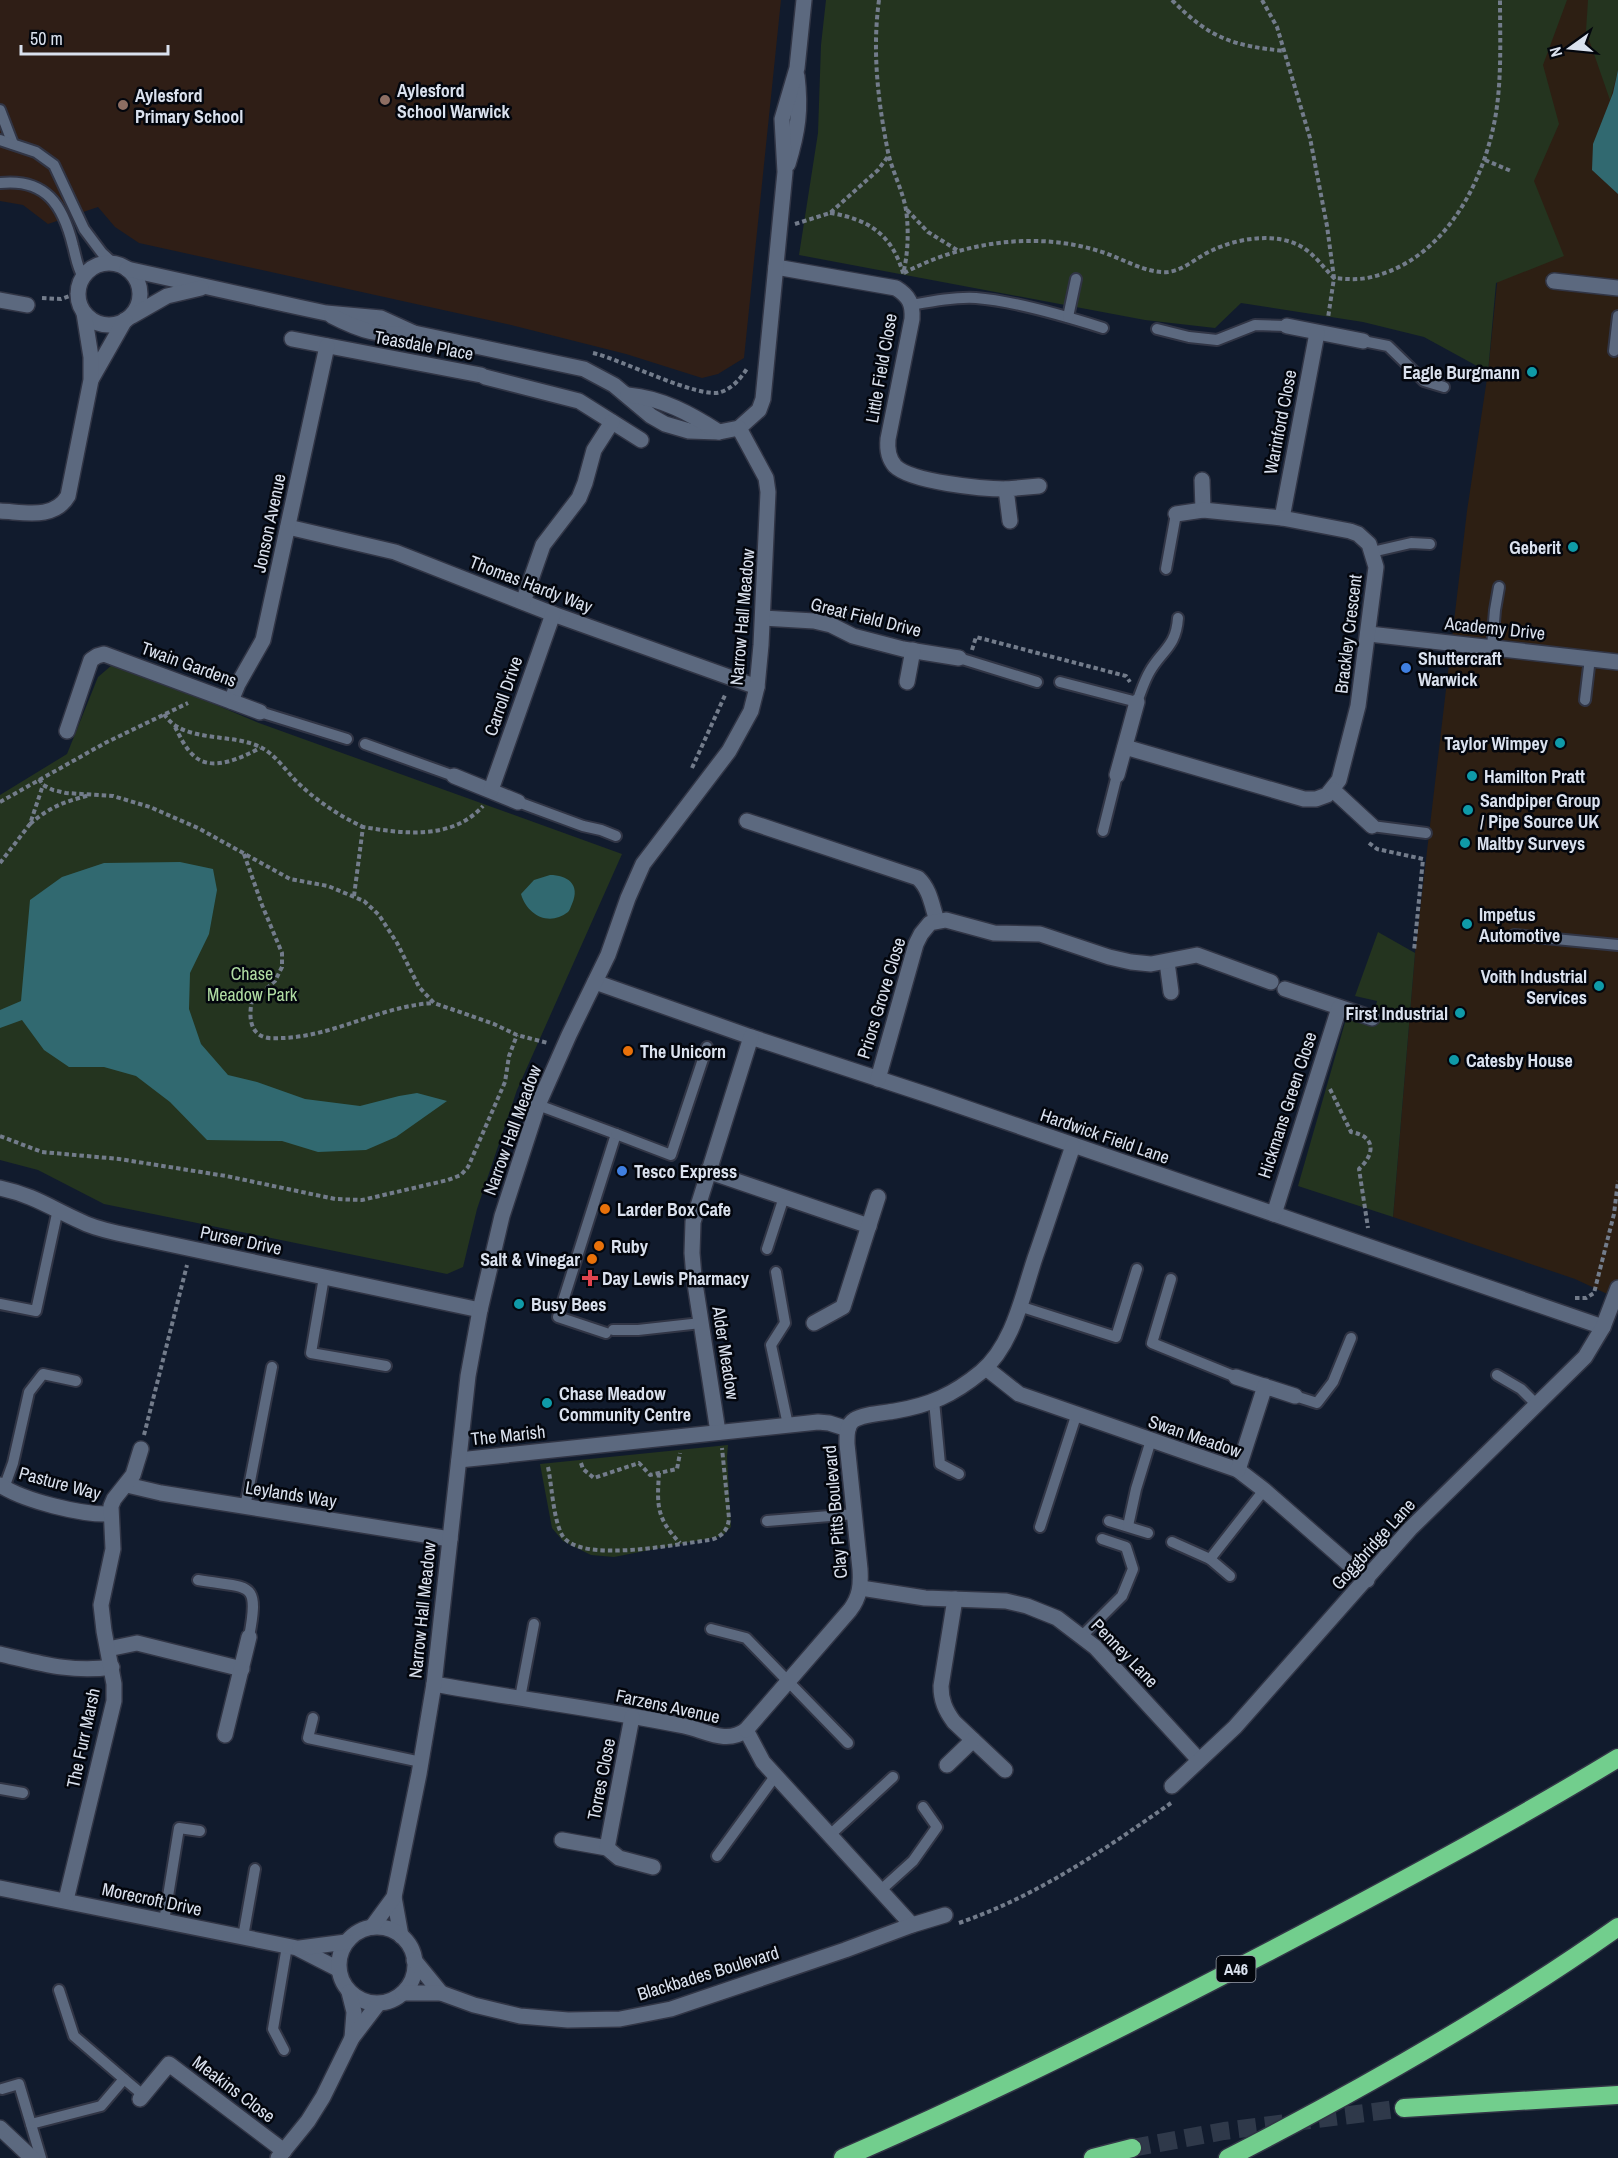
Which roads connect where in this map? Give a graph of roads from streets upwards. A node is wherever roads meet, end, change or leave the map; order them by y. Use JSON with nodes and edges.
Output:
{"nodes":[{"id":1,"x":804,"y":0,"type":"edge"},
{"id":2,"x":120,"y":266,"type":"junction"},
{"id":3,"x":776,"y":267,"type":"junction"},
{"id":4,"x":1554,"y":281,"type":"dead end"},
{"id":5,"x":207,"y":288,"type":"junction"},
{"id":6,"x":1618,"y":288,"type":"edge"},
{"id":7,"x":0,"y":300,"type":"edge"},
{"id":8,"x":27,"y":305,"type":"road end"},
{"id":9,"x":84,"y":313,"type":"junction"},
{"id":10,"x":128,"y":318,"type":"junction"},
{"id":11,"x":1287,"y":326,"type":"road end"},
{"id":12,"x":1317,"y":333,"type":"junction"},
{"id":13,"x":292,"y":339,"type":"dead end"},
{"id":14,"x":1363,"y":341,"type":"road end"},
{"id":15,"x":327,"y":346,"type":"junction"},
{"id":16,"x":91,"y":380,"type":"junction"},
{"id":17,"x":612,"y":422,"type":"junction"},
{"id":18,"x":739,"y":428,"type":"junction"},
{"id":19,"x":641,"y":440,"type":"dead end"},
{"id":20,"x":1202,"y":480,"type":"dead end"},
{"id":21,"x":1039,"y":486,"type":"dead end"},
{"id":22,"x":1006,"y":489,"type":"junction"},
{"id":23,"x":1203,"y":510,"type":"junction"},
{"id":24,"x":0,"y":511,"type":"edge"},
{"id":25,"x":1176,"y":514,"type":"road end"},
{"id":26,"x":1282,"y":518,"type":"junction"},
{"id":27,"x":1010,"y":521,"type":"dead end"},
{"id":28,"x":288,"y":527,"type":"junction"},
{"id":29,"x":523,"y":602,"type":"junction"},
{"id":30,"x":553,"y":614,"type":"junction"},
{"id":31,"x":763,"y":618,"type":"junction"},
{"id":32,"x":1369,"y":634,"type":"junction"},
{"id":33,"x":913,"y":650,"type":"junction"},
{"id":34,"x":959,"y":658,"type":"road end"},
{"id":35,"x":1618,"y":662,"type":"edge"},
{"id":36,"x":907,"y":682,"type":"dead end"},
{"id":37,"x":757,"y":687,"type":"junction"},
{"id":38,"x":231,"y":701,"type":"junction"},
{"id":39,"x":1137,"y":702,"type":"road end"},
{"id":40,"x":260,"y":712,"type":"road end"},
{"id":41,"x":67,"y":731,"type":"dead end"},
{"id":42,"x":1125,"y":747,"type":"junction"},
{"id":43,"x":1117,"y":774,"type":"road end"},
{"id":44,"x":454,"y":776,"type":"road end"},
{"id":45,"x":491,"y":790,"type":"junction"},
{"id":46,"x":1333,"y":790,"type":"junction"},
{"id":47,"x":518,"y":802,"type":"road end"},
{"id":48,"x":747,"y":821,"type":"dead end"},
{"id":49,"x":1372,"y":826,"type":"road end"},
{"id":50,"x":937,"y":921,"type":"junction"},
{"id":51,"x":1167,"y":962,"type":"junction"},
{"id":52,"x":595,"y":982,"type":"junction"},
{"id":53,"x":1271,"y":982,"type":"dead end"},
{"id":54,"x":1285,"y":989,"type":"dead end"},
{"id":55,"x":1171,"y":992,"type":"dead end"},
{"id":56,"x":1339,"y":1008,"type":"junction"},
{"id":57,"x":1372,"y":1018,"type":"dead end"},
{"id":58,"x":751,"y":1037,"type":"junction"},
{"id":59,"x":878,"y":1079,"type":"junction"},
{"id":60,"x":1073,"y":1146,"type":"junction"},
{"id":61,"x":708,"y":1172,"type":"junction"},
{"id":62,"x":0,"y":1188,"type":"edge"},
{"id":63,"x":878,"y":1197,"type":"dead end"},
{"id":64,"x":1274,"y":1214,"type":"junction"},
{"id":65,"x":869,"y":1226,"type":"junction"},
{"id":66,"x":1618,"y":1288,"type":"edge"},
{"id":67,"x":480,"y":1310,"type":"junction"},
{"id":68,"x":814,"y":1323,"type":"dead end"},
{"id":69,"x":1603,"y":1327,"type":"junction"},
{"id":70,"x":986,"y":1368,"type":"junction"},
{"id":71,"x":1236,"y":1377,"type":"road end"},
{"id":72,"x":1265,"y":1386,"type":"junction"},
{"id":73,"x":1295,"y":1396,"type":"road end"},
{"id":74,"x":848,"y":1429,"type":"junction"},
{"id":75,"x":718,"y":1432,"type":"junction"},
{"id":76,"x":141,"y":1449,"type":"road end"},
{"id":77,"x":459,"y":1460,"type":"junction"},
{"id":78,"x":1238,"y":1470,"type":"junction"},
{"id":79,"x":127,"y":1485,"type":"junction"},
{"id":80,"x":2,"y":1486,"type":"edge"},
{"id":81,"x":110,"y":1514,"type":"junction"},
{"id":82,"x":450,"y":1539,"type":"junction"},
{"id":83,"x":1367,"y":1580,"type":"junction"},
{"id":84,"x":861,"y":1588,"type":"junction"},
{"id":85,"x":955,"y":1599,"type":"junction"},
{"id":86,"x":249,"y":1637,"type":"road end"},
{"id":87,"x":108,"y":1649,"type":"junction"},
{"id":88,"x":0,"y":1654,"type":"edge"},
{"id":89,"x":112,"y":1667,"type":"junction"},
{"id":90,"x":242,"y":1669,"type":"junction"},
{"id":91,"x":434,"y":1684,"type":"junction"},
{"id":92,"x":632,"y":1717,"type":"junction"},
{"id":93,"x":746,"y":1730,"type":"junction"},
{"id":94,"x":225,"y":1735,"type":"dead end"},
{"id":95,"x":973,"y":1740,"type":"junction"},
{"id":96,"x":1618,"y":1758,"type":"edge"},
{"id":97,"x":1199,"y":1760,"type":"junction"},
{"id":98,"x":947,"y":1765,"type":"dead end"},
{"id":99,"x":1005,"y":1770,"type":"dead end"},
{"id":100,"x":1172,"y":1786,"type":"road end"},
{"id":101,"x":562,"y":1840,"type":"dead end"},
{"id":102,"x":607,"y":1848,"type":"junction"},
{"id":103,"x":653,"y":1867,"type":"dead end"},
{"id":104,"x":0,"y":1888,"type":"edge"},
{"id":105,"x":394,"y":1897,"type":"junction"},
{"id":106,"x":66,"y":1900,"type":"junction"},
{"id":107,"x":948,"y":1921,"type":"road end"},
{"id":108,"x":912,"y":1925,"type":"junction"},
{"id":109,"x":372,"y":1927,"type":"junction"},
{"id":110,"x":1618,"y":1927,"type":"edge"},
{"id":111,"x":401,"y":1936,"type":"junction"},
{"id":112,"x":346,"y":1942,"type":"junction"},
{"id":113,"x":292,"y":1947,"type":"junction"},
{"id":114,"x":414,"y":1960,"type":"junction"},
{"id":115,"x":338,"y":1969,"type":"junction"},
{"id":116,"x":349,"y":1992,"type":"junction"},
{"id":117,"x":403,"y":1993,"type":"junction"},
{"id":118,"x":441,"y":1993,"type":"junction"},
{"id":119,"x":378,"y":2004,"type":"junction"},
{"id":120,"x":352,"y":2038,"type":"junction"},
{"id":121,"x":1618,"y":2094,"type":"edge"},
{"id":122,"x":142,"y":2097,"type":"road end"},
{"id":123,"x":1404,"y":2108,"type":"tunnel mouth"},
{"id":124,"x":0,"y":2128,"type":"edge"},
{"id":125,"x":1132,"y":2148,"type":"tunnel mouth"},
{"id":126,"x":281,"y":2154,"type":"edge"},
{"id":127,"x":32,"y":2158,"type":"edge"},
{"id":128,"x":843,"y":2158,"type":"edge"},
{"id":129,"x":1093,"y":2158,"type":"edge"},
{"id":130,"x":1228,"y":2158,"type":"edge"}],
"edges":[{"from":1,"to":3,"type":"street"},
{"from":2,"to":5,"type":"street"},
{"from":2,"to":9,"type":"street"},
{"from":2,"to":10,"type":"street"},
{"from":3,"to":18,"type":"street"},
{"from":3,"to":22,"type":"street","name":"Little Field Close"},
{"from":4,"to":6,"type":"street"},
{"from":5,"to":10,"type":"street"},
{"from":5,"to":18,"type":"street"},
{"from":7,"to":8,"type":"street"},
{"from":9,"to":10,"type":"street"},
{"from":9,"to":16,"type":"street"},
{"from":10,"to":16,"type":"street"},
{"from":11,"to":12,"type":"street"},
{"from":12,"to":14,"type":"street"},
{"from":12,"to":26,"type":"street","name":"Warinford Close"},
{"from":13,"to":15,"type":"street"},
{"from":15,"to":17,"type":"street","name":"Teasdale Place"},
{"from":15,"to":28,"type":"street","name":"Jonson Avenue"},
{"from":16,"to":24,"type":"street"},
{"from":17,"to":19,"type":"street","name":"Teasdale Place"},
{"from":17,"to":29,"type":"street"},
{"from":18,"to":31,"type":"street","name":"Narrow Hall Meadow"},
{"from":20,"to":23,"type":"street"},
{"from":21,"to":22,"type":"street","name":"Little Field Close"},
{"from":22,"to":27,"type":"street"},
{"from":23,"to":25,"type":"street","name":"Brackley Crescent"},
{"from":23,"to":26,"type":"street","name":"Brackley Crescent"},
{"from":26,"to":32,"type":"street","name":"Brackley Crescent"},
{"from":28,"to":29,"type":"street","name":"Thomas Hardy Way"},
{"from":28,"to":38,"type":"street","name":"Jonson Avenue"},
{"from":29,"to":30,"type":"street","name":"Thomas Hardy Way"},
{"from":30,"to":37,"type":"street","name":"Thomas Hardy Way"},
{"from":30,"to":45,"type":"street","name":"Carroll Drive"},
{"from":31,"to":33,"type":"street","name":"Great Field Drive"},
{"from":31,"to":37,"type":"street","name":"Narrow Hall Meadow"},
{"from":32,"to":35,"type":"street","name":"Academy Drive"},
{"from":32,"to":46,"type":"street","name":"Brackley Crescent"},
{"from":33,"to":34,"type":"street","name":"Great Field Drive"},
{"from":33,"to":36,"type":"street"},
{"from":37,"to":52,"type":"street","name":"Narrow Hall Meadow"},
{"from":38,"to":40,"type":"street","name":"Twain Gardens"},
{"from":38,"to":41,"type":"street","name":"Twain Gardens"},
{"from":39,"to":42,"type":"street"},
{"from":42,"to":43,"type":"street"},
{"from":42,"to":46,"type":"street"},
{"from":44,"to":45,"type":"street"},
{"from":45,"to":47,"type":"street"},
{"from":46,"to":49,"type":"street"},
{"from":48,"to":50,"type":"street"},
{"from":50,"to":51,"type":"street"},
{"from":50,"to":59,"type":"street","name":"Priors Grove Close"},
{"from":51,"to":53,"type":"street"},
{"from":51,"to":55,"type":"street"},
{"from":52,"to":58,"type":"street","name":"Hardwick Field Lane"},
{"from":52,"to":67,"type":"street","name":"Narrow Hall Meadow"},
{"from":54,"to":56,"type":"street"},
{"from":56,"to":57,"type":"street"},
{"from":56,"to":64,"type":"street","name":"Hickmans Green Close"},
{"from":58,"to":59,"type":"street","name":"Hardwick Field Lane"},
{"from":58,"to":61,"type":"street","name":"Alder Meadow"},
{"from":59,"to":60,"type":"street","name":"Hardwick Field Lane"},
{"from":60,"to":64,"type":"street","name":"Hardwick Field Lane"},
{"from":60,"to":70,"type":"street","name":"Clay Pitts Boulevard"},
{"from":61,"to":65,"type":"street"},
{"from":61,"to":75,"type":"street","name":"Alder Meadow"},
{"from":62,"to":67,"type":"street","name":"Purser Drive"},
{"from":63,"to":65,"type":"street"},
{"from":64,"to":69,"type":"street","name":"Hardwick Field Lane"},
{"from":65,"to":68,"type":"street"},
{"from":66,"to":69,"type":"street","name":"Goggbridge Lane"},
{"from":67,"to":77,"type":"street","name":"Narrow Hall Meadow"},
{"from":69,"to":83,"type":"street","name":"Goggbridge Lane"},
{"from":70,"to":74,"type":"street","name":"Clay Pitts Boulevard"},
{"from":70,"to":78,"type":"street","name":"Swan Meadow"},
{"from":71,"to":72,"type":"street"},
{"from":72,"to":73,"type":"street"},
{"from":72,"to":78,"type":"street"},
{"from":74,"to":75,"type":"street","name":"The Marish"},
{"from":74,"to":84,"type":"street","name":"Clay Pitts Boulevard"},
{"from":75,"to":77,"type":"street","name":"The Marish"},
{"from":76,"to":79,"type":"street"},
{"from":77,"to":82,"type":"street","name":"Narrow Hall Meadow"},
{"from":78,"to":83,"type":"street","name":"Swan Meadow"},
{"from":79,"to":81,"type":"street"},
{"from":79,"to":82,"type":"street","name":"Leylands Way"},
{"from":80,"to":81,"type":"street","name":"Pasture Way"},
{"from":81,"to":87,"type":"street","name":"The Furr Marsh"},
{"from":82,"to":91,"type":"street","name":"Narrow Hall Meadow"},
{"from":83,"to":97,"type":"street","name":"Goggbridge Lane"},
{"from":84,"to":85,"type":"street","name":"Penney Lane"},
{"from":84,"to":93,"type":"street","name":"Clay Pitts Boulevard"},
{"from":85,"to":95,"type":"street"},
{"from":85,"to":97,"type":"street","name":"Penney Lane"},
{"from":86,"to":90,"type":"street"},
{"from":87,"to":89,"type":"street","name":"The Furr Marsh"},
{"from":87,"to":90,"type":"street"},
{"from":88,"to":89,"type":"street"},
{"from":89,"to":106,"type":"street","name":"The Furr Marsh"},
{"from":90,"to":94,"type":"street"},
{"from":91,"to":92,"type":"street","name":"Farzens Avenue"},
{"from":91,"to":105,"type":"street","name":"Narrow Hall Meadow"},
{"from":92,"to":93,"type":"street","name":"Farzens Avenue"},
{"from":92,"to":102,"type":"street","name":"Torres Close"},
{"from":93,"to":108,"type":"street"},
{"from":95,"to":98,"type":"street"},
{"from":95,"to":99,"type":"street"},
{"from":96,"to":128,"type":"highway","number":"A46"},
{"from":97,"to":100,"type":"street","name":"Goggbridge Lane"},
{"from":101,"to":102,"type":"street","name":"Torres Close"},
{"from":102,"to":103,"type":"street","name":"Torres Close"},
{"from":104,"to":106,"type":"street","name":"Morecroft Drive"},
{"from":105,"to":109,"type":"street","name":"Narrow Hall Meadow"},
{"from":105,"to":111,"type":"street","name":"Narrow Hall Meadow"},
{"from":106,"to":113,"type":"street","name":"Morecroft Drive"},
{"from":107,"to":108,"type":"street","name":"Blackbades Boulevard"},
{"from":108,"to":118,"type":"street","name":"Blackbades Boulevard"},
{"from":109,"to":111,"type":"street"},
{"from":109,"to":112,"type":"street"},
{"from":110,"to":130,"type":"highway"},
{"from":111,"to":114,"type":"street"},
{"from":112,"to":113,"type":"street","name":"Morecroft Drive"},
{"from":112,"to":115,"type":"street"},
{"from":113,"to":115,"type":"street","name":"Morecroft Drive"},
{"from":114,"to":117,"type":"street"},
{"from":114,"to":118,"type":"street"},
{"from":115,"to":116,"type":"street"},
{"from":116,"to":119,"type":"street"},
{"from":116,"to":120,"type":"street"},
{"from":117,"to":118,"type":"street","name":"Blackbades Boulevard"},
{"from":117,"to":119,"type":"street"},
{"from":119,"to":120,"type":"street"},
{"from":120,"to":126,"type":"street"},
{"from":121,"to":123,"type":"highway"},
{"from":122,"to":126,"type":"street","name":"Meakins Close"},
{"from":124,"to":127,"type":"street"},
{"from":125,"to":129,"type":"highway"}]}
